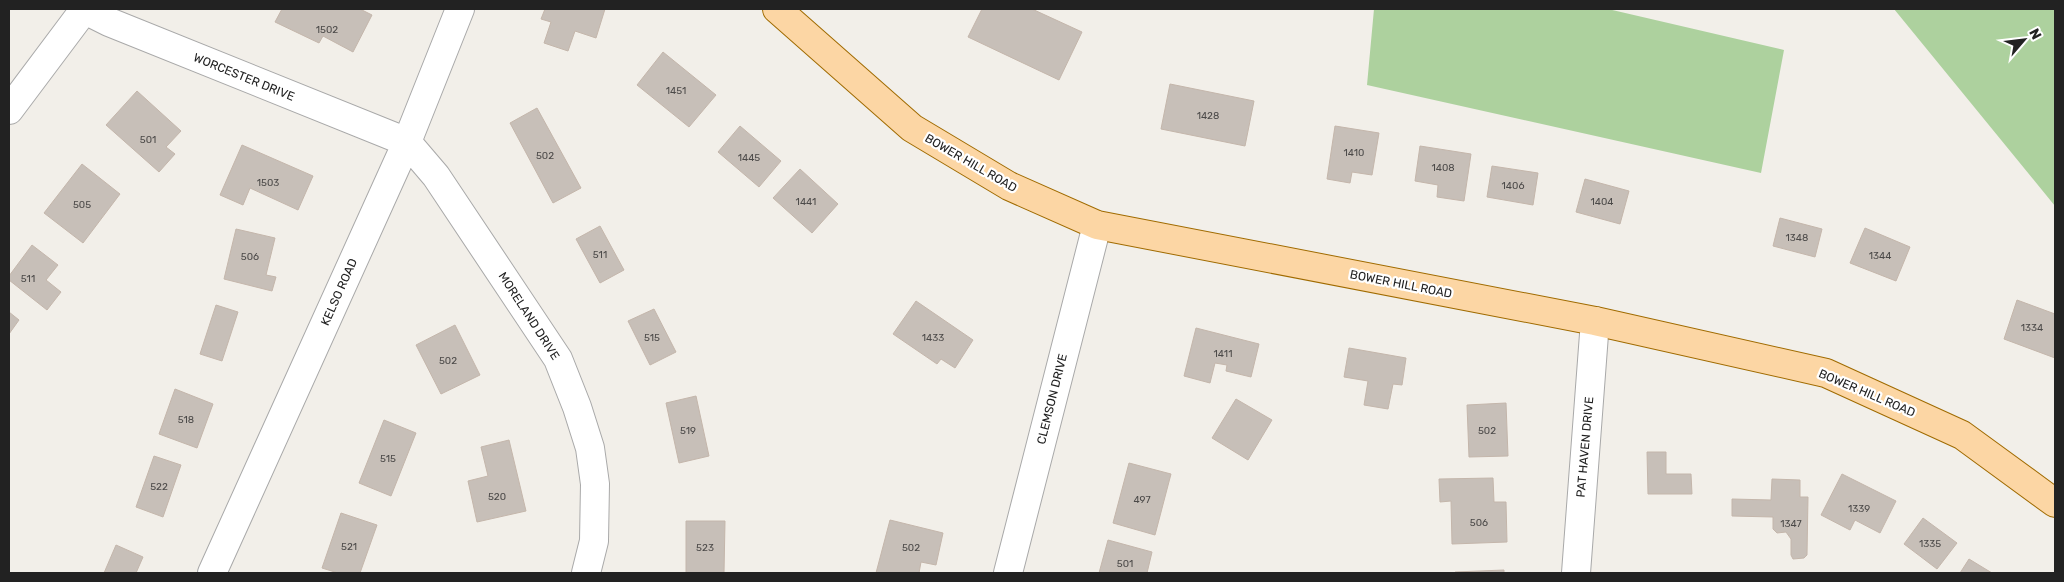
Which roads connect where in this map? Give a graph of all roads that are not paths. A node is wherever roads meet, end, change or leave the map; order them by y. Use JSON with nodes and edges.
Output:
{"nodes":[{"id":1,"x":460,"y":9,"type":"edge"},
{"id":2,"x":777,"y":9,"type":"edge"},
{"id":3,"x":84,"y":10,"type":"edge"},
{"id":4,"x":9,"y":110,"type":"edge"},
{"id":5,"x":407,"y":142,"type":"junction"},
{"id":6,"x":1097,"y":225,"type":"junction"},
{"id":7,"x":1595,"y":321,"type":"junction"},
{"id":8,"x":2055,"y":503,"type":"edge"},
{"id":9,"x":212,"y":573,"type":"edge"},
{"id":10,"x":586,"y":573,"type":"edge"},
{"id":11,"x":1008,"y":573,"type":"edge"},
{"id":12,"x":1576,"y":573,"type":"edge"}],
"edges":[{"from":1,"to":5,"type":"street","name":"KELSO ROAD"},
{"from":2,"to":6,"type":"main road","name":"BOWER HILL ROAD"},
{"from":3,"to":4,"type":"street"},
{"from":3,"to":5,"type":"street","name":"WORCESTER DRIVE"},
{"from":5,"to":9,"type":"street","name":"KELSO ROAD"},
{"from":5,"to":10,"type":"street","name":"MORELAND DRIVE"},
{"from":6,"to":7,"type":"main road","name":"BOWER HILL ROAD"},
{"from":6,"to":11,"type":"street","name":"CLEMSON DRIVE"},
{"from":7,"to":8,"type":"main road","name":"BOWER HILL ROAD"},
{"from":7,"to":12,"type":"street","name":"PAT HAVEN DRIVE"}]}
